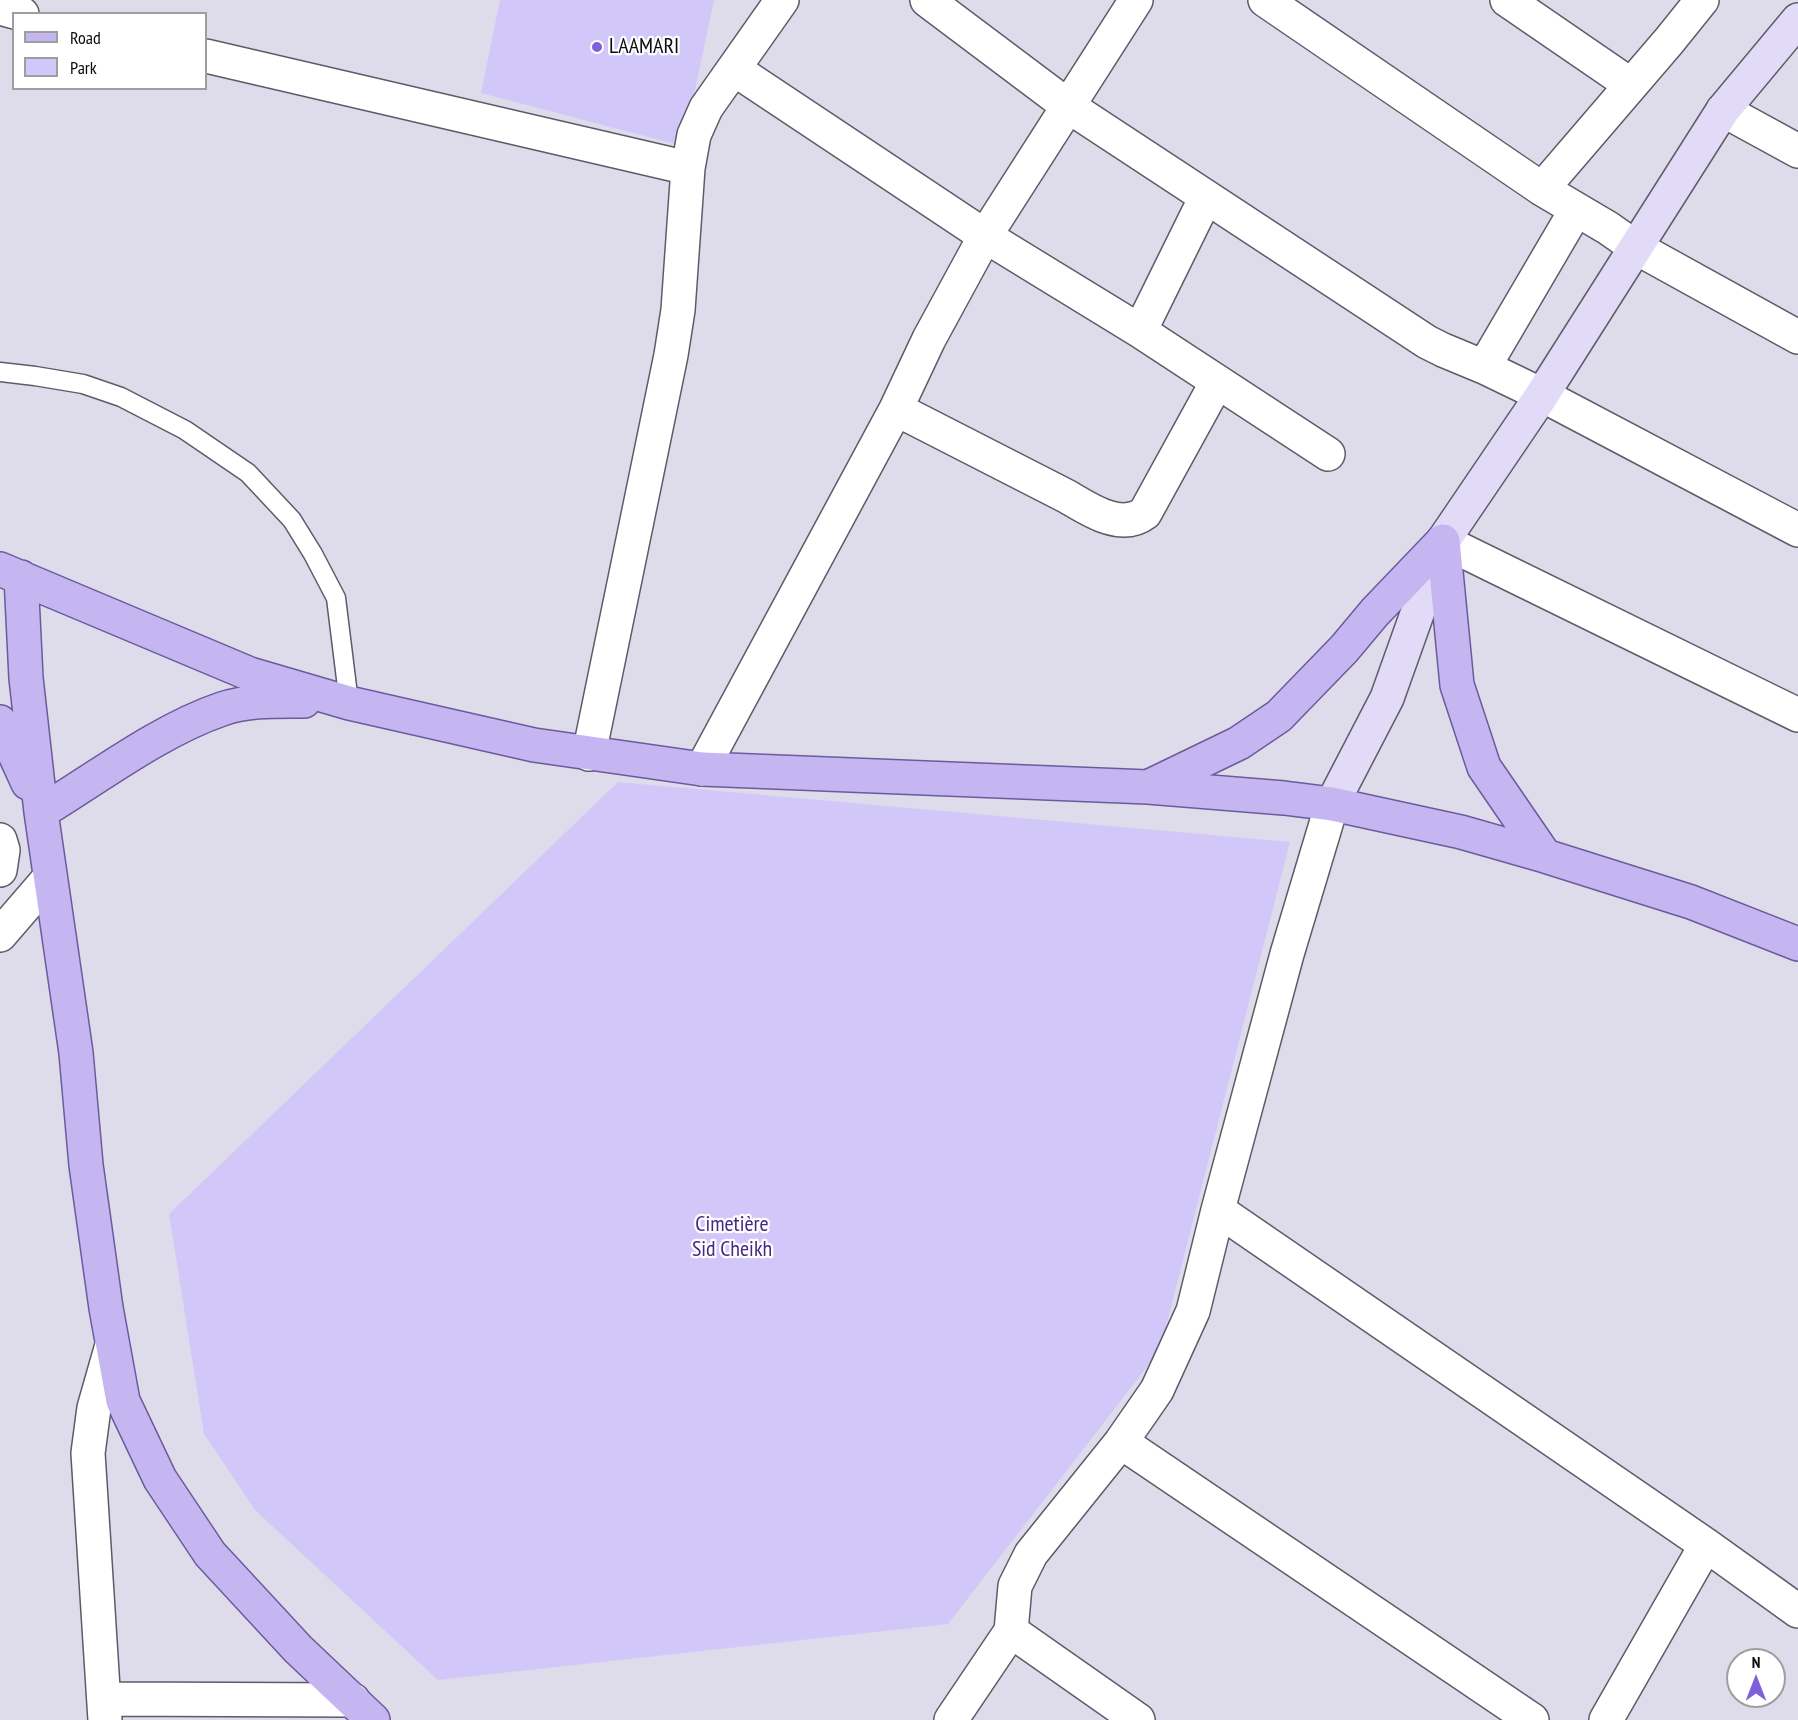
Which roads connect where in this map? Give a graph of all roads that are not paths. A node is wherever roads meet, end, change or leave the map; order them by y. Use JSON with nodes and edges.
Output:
{"nodes":[{"id":1,"x":782,"y":0,"type":"edge"},
{"id":2,"x":927,"y":0,"type":"edge"},
{"id":3,"x":1136,"y":0,"type":"edge"},
{"id":4,"x":1265,"y":0,"type":"edge"},
{"id":5,"x":1507,"y":0,"type":"edge"},
{"id":6,"x":1702,"y":0,"type":"edge"},
{"id":7,"x":0,"y":8,"type":"edge"},
{"id":8,"x":15,"y":12,"type":"edge"},
{"id":9,"x":1798,"y":20,"type":"edge"},
{"id":10,"x":207,"y":56,"type":"edge"},
{"id":11,"x":734,"y":69,"type":"junction"},
{"id":12,"x":1631,"y":85,"type":"junction"},
{"id":13,"x":1068,"y":106,"type":"junction"},
{"id":14,"x":1723,"y":111,"type":"junction"},
{"id":15,"x":1798,"y":151,"type":"edge"},
{"id":16,"x":688,"y":168,"type":"junction"},
{"id":17,"x":1542,"y":189,"type":"junction"},
{"id":18,"x":1206,"y":197,"type":"junction"},
{"id":19,"x":1576,"y":210,"type":"junction"},
{"id":20,"x":985,"y":236,"type":"junction"},
{"id":21,"x":1635,"y":247,"type":"junction"},
{"id":22,"x":1140,"y":331,"type":"junction"},
{"id":23,"x":1798,"y":337,"type":"edge"},
{"id":24,"x":1484,"y":367,"type":"junction"},
{"id":25,"x":0,"y":372,"type":"edge"},
{"id":26,"x":1217,"y":382,"type":"junction"},
{"id":27,"x":1542,"y":395,"type":"junction"},
{"id":28,"x":896,"y":409,"type":"junction"},
{"id":29,"x":1328,"y":454,"type":"dead end"},
{"id":30,"x":1798,"y":530,"type":"edge"},
{"id":31,"x":1443,"y":541,"type":"junction"},
{"id":32,"x":11,"y":573,"type":"edge"},
{"id":33,"x":349,"y":703,"type":"junction"},
{"id":34,"x":1798,"y":715,"type":"edge"},
{"id":35,"x":0,"y":722,"type":"edge"},
{"id":36,"x":589,"y":754,"type":"junction"},
{"id":37,"x":702,"y":769,"type":"junction"},
{"id":38,"x":1148,"y":787,"type":"junction"},
{"id":39,"x":1332,"y":804,"type":"junction"},
{"id":40,"x":41,"y":812,"type":"junction"},
{"id":41,"x":0,"y":840,"type":"edge"},
{"id":42,"x":1545,"y":856,"type":"junction"},
{"id":43,"x":0,"y":870,"type":"edge"},
{"id":44,"x":50,"y":877,"type":"junction"},
{"id":45,"x":0,"y":935,"type":"edge"},
{"id":46,"x":1798,"y":944,"type":"edge"},
{"id":47,"x":1218,"y":1210,"type":"junction"},
{"id":48,"x":112,"y":1345,"type":"junction"},
{"id":49,"x":1121,"y":1442,"type":"junction"},
{"id":50,"x":1706,"y":1545,"type":"junction"},
{"id":51,"x":1798,"y":1611,"type":"edge"},
{"id":52,"x":1011,"y":1631,"type":"junction"},
{"id":53,"x":105,"y":1709,"type":"edge"},
{"id":54,"x":288,"y":1710,"type":"edge"},
{"id":55,"x":363,"y":1710,"type":"edge"},
{"id":56,"x":951,"y":1720,"type":"edge"},
{"id":57,"x":1138,"y":1720,"type":"edge"},
{"id":58,"x":1532,"y":1720,"type":"edge"},
{"id":59,"x":1606,"y":1720,"type":"edge"}],
"edges":[{"from":1,"to":11,"type":"street"},
{"from":2,"to":13,"type":"street"},
{"from":3,"to":13,"type":"street"},
{"from":4,"to":17,"type":"street"},
{"from":5,"to":12,"type":"street"},
{"from":6,"to":12,"type":"street"},
{"from":7,"to":8,"type":"street"},
{"from":9,"to":14,"type":"main road"},
{"from":10,"to":16,"type":"street"},
{"from":11,"to":16,"type":"street"},
{"from":11,"to":20,"type":"street"},
{"from":12,"to":17,"type":"street"},
{"from":13,"to":18,"type":"street"},
{"from":13,"to":20,"type":"street"},
{"from":14,"to":15,"type":"street"},
{"from":14,"to":21,"type":"main road"},
{"from":16,"to":36,"type":"street"},
{"from":17,"to":19,"type":"street"},
{"from":18,"to":22,"type":"street"},
{"from":18,"to":24,"type":"street"},
{"from":19,"to":21,"type":"street"},
{"from":19,"to":24,"type":"street"},
{"from":20,"to":22,"type":"street"},
{"from":20,"to":28,"type":"street"},
{"from":21,"to":23,"type":"street"},
{"from":21,"to":27,"type":"main road"},
{"from":22,"to":26,"type":"street"},
{"from":24,"to":27,"type":"street"},
{"from":25,"to":33,"type":"lane"},
{"from":26,"to":28,"type":"street"},
{"from":26,"to":29,"type":"street"},
{"from":27,"to":30,"type":"street"},
{"from":27,"to":31,"type":"main road"},
{"from":28,"to":37,"type":"street"},
{"from":31,"to":34,"type":"street"},
{"from":31,"to":38,"type":"main road"},
{"from":31,"to":39,"type":"main road"},
{"from":31,"to":42,"type":"main road"},
{"from":32,"to":33,"type":"main road"},
{"from":32,"to":40,"type":"main road"},
{"from":33,"to":36,"type":"main road"},
{"from":33,"to":40,"type":"main road"},
{"from":35,"to":40,"type":"main road"},
{"from":36,"to":37,"type":"main road"},
{"from":37,"to":38,"type":"main road"},
{"from":38,"to":39,"type":"main road"},
{"from":39,"to":42,"type":"main road"},
{"from":39,"to":47,"type":"street"},
{"from":40,"to":44,"type":"main road"},
{"from":41,"to":43,"type":"street"},
{"from":42,"to":46,"type":"main road"},
{"from":44,"to":45,"type":"street"},
{"from":44,"to":48,"type":"main road"},
{"from":47,"to":49,"type":"street"},
{"from":47,"to":50,"type":"street"},
{"from":48,"to":53,"type":"street"},
{"from":48,"to":55,"type":"main road"},
{"from":49,"to":52,"type":"street"},
{"from":49,"to":58,"type":"street"},
{"from":50,"to":51,"type":"street"},
{"from":50,"to":59,"type":"street"},
{"from":52,"to":56,"type":"street"},
{"from":52,"to":57,"type":"street"},
{"from":53,"to":54,"type":"street"},
{"from":54,"to":55,"type":"street"}]}
